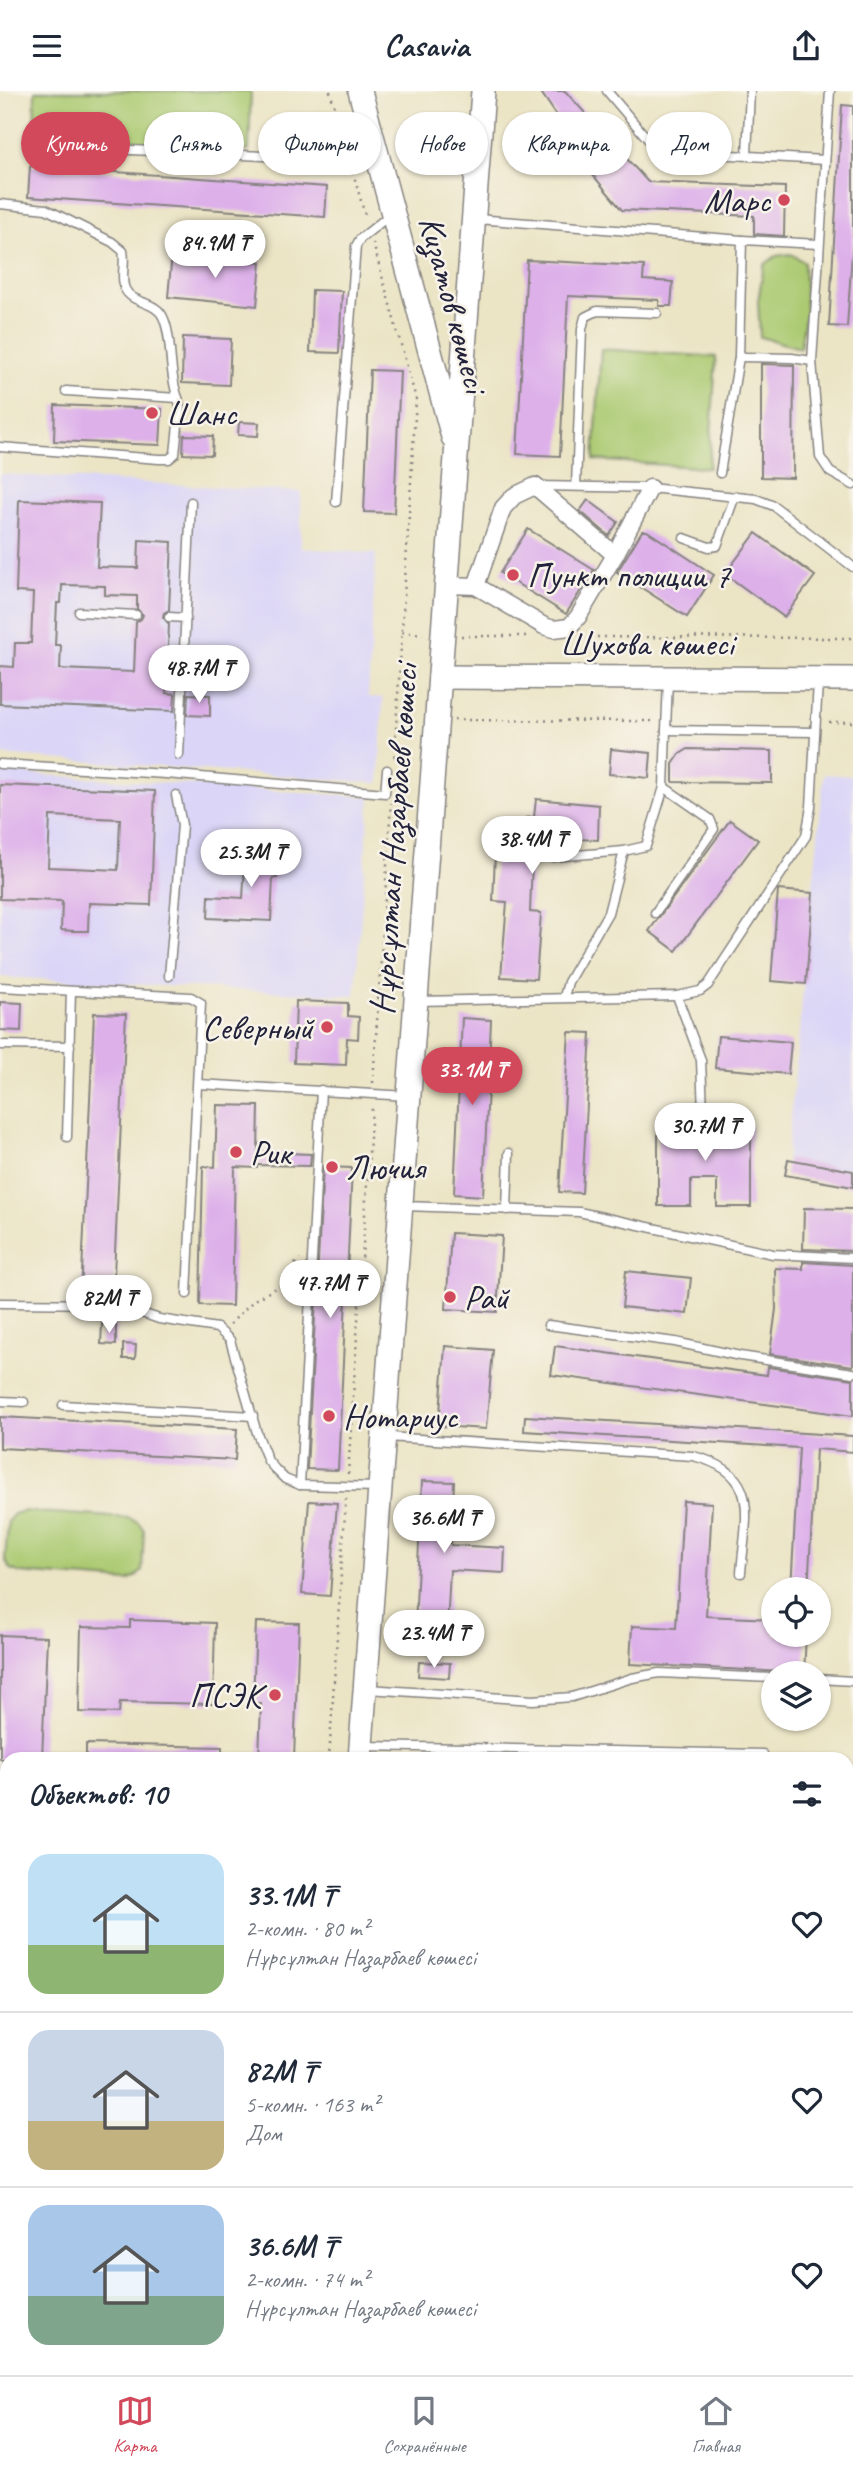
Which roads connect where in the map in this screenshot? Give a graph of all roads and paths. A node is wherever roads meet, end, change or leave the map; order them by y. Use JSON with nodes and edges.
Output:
{"nodes":[{"id":1,"x":330,"y":91,"type":"edge"},
{"id":2,"x":360,"y":91,"type":"edge"},
{"id":3,"x":483,"y":91,"type":"edge"},
{"id":4,"x":607,"y":91,"type":"edge"},
{"id":5,"x":750,"y":91,"type":"edge"},
{"id":6,"x":830,"y":91,"type":"edge"},
{"id":7,"x":336,"y":112,"type":"edge"},
{"id":8,"x":366,"y":112,"type":"edge"},
{"id":9,"x":130,"y":150,"type":"edge"},
{"id":10,"x":258,"y":155,"type":"edge"},
{"id":11,"x":747,"y":155,"type":"junction"},
{"id":12,"x":825,"y":160,"type":"junction"},
{"id":13,"x":381,"y":168,"type":"edge"},
{"id":14,"x":353,"y":175,"type":"edge"},
{"id":15,"x":0,"y":204,"type":"edge"},
{"id":16,"x":393,"y":212,"type":"junction"},
{"id":17,"x":474,"y":219,"type":"junction"},
{"id":18,"x":369,"y":231,"type":"junction"},
{"id":19,"x":742,"y":240,"type":"junction"},
{"id":20,"x":819,"y":244,"type":"junction"},
{"id":21,"x":657,"y":313,"type":"dead end"},
{"id":22,"x":739,"y":357,"type":"junction"},
{"id":23,"x":812,"y":361,"type":"junction"},
{"id":24,"x":66,"y":391,"type":"dead end"},
{"id":25,"x":178,"y":398,"type":"junction"},
{"id":26,"x":0,"y":447,"type":"edge"},
{"id":27,"x":458,"y":454,"type":"junction"},
{"id":28,"x":720,"y":473,"type":"dead end"},
{"id":29,"x":853,"y":485,"type":"edge"},
{"id":30,"x":535,"y":486,"type":"junction"},
{"id":31,"x":576,"y":487,"type":"junction"},
{"id":32,"x":650,"y":488,"type":"junction"},
{"id":33,"x":735,"y":496,"type":"junction"},
{"id":34,"x":191,"y":502,"type":"dead end"},
{"id":35,"x":336,"y":502,"type":"dead end"},
{"id":36,"x":684,"y":538,"type":"dead end"},
{"id":37,"x":615,"y":555,"type":"junction"},
{"id":38,"x":853,"y":567,"type":"edge"},
{"id":39,"x":446,"y":585,"type":"junction"},
{"id":40,"x":476,"y":586,"type":"junction"},
{"id":41,"x":79,"y":612,"type":"dead end"},
{"id":42,"x":136,"y":615,"type":"dead end"},
{"id":43,"x":169,"y":617,"type":"dead end"},
{"id":44,"x":186,"y":618,"type":"junction"},
{"id":45,"x":402,"y":632,"type":"junction"},
{"id":46,"x":443,"y":636,"type":"junction"},
{"id":47,"x":538,"y":636,"type":"dead end"},
{"id":48,"x":579,"y":637,"type":"dead end"},
{"id":49,"x":853,"y":638,"type":"edge"},
{"id":50,"x":440,"y":677,"type":"junction"},
{"id":51,"x":668,"y":678,"type":"junction"},
{"id":52,"x":818,"y":679,"type":"junction"},
{"id":53,"x":853,"y":679,"type":"edge"},
{"id":54,"x":437,"y":720,"type":"junction"},
{"id":55,"x":853,"y":722,"type":"edge"},
{"id":56,"x":666,"y":726,"type":"junction"},
{"id":57,"x":815,"y":727,"type":"junction"},
{"id":58,"x":179,"y":755,"type":"dead end"},
{"id":59,"x":0,"y":764,"type":"edge"},
{"id":60,"x":390,"y":770,"type":"joint"},
{"id":61,"x":664,"y":787,"type":"junction"},
{"id":62,"x":176,"y":795,"type":"dead end"},
{"id":63,"x":391,"y":797,"type":"dead end"},
{"id":64,"x":624,"y":852,"type":"junction"},
{"id":65,"x":554,"y":857,"type":"dead end"},
{"id":66,"x":655,"y":913,"type":"dead end"},
{"id":67,"x":169,"y":976,"type":"dead end"},
{"id":68,"x":0,"y":986,"type":"edge"},
{"id":69,"x":71,"y":991,"type":"junction"},
{"id":70,"x":677,"y":996,"type":"junction"},
{"id":71,"x":564,"y":997,"type":"junction"},
{"id":72,"x":416,"y":1001,"type":"junction"},
{"id":73,"x":0,"y":1045,"type":"edge"},
{"id":74,"x":69,"y":1047,"type":"junction"},
{"id":75,"x":198,"y":1084,"type":"junction"},
{"id":76,"x":321,"y":1090,"type":"junction"},
{"id":77,"x":373,"y":1093,"type":"junction"},
{"id":78,"x":410,"y":1096,"type":"junction"},
{"id":79,"x":702,"y":1113,"type":"dead end"},
{"id":80,"x":67,"y":1137,"type":"dead end"},
{"id":81,"x":509,"y":1153,"type":"dead end"},
{"id":82,"x":401,"y":1206,"type":"junction"},
{"id":83,"x":507,"y":1210,"type":"junction"},
{"id":84,"x":311,"y":1256,"type":"junction"},
{"id":85,"x":853,"y":1258,"type":"edge"},
{"id":86,"x":187,"y":1294,"type":"dead end"},
{"id":87,"x":0,"y":1303,"type":"edge"},
{"id":88,"x":548,"y":1325,"type":"dead end"},
{"id":89,"x":223,"y":1332,"type":"junction"},
{"id":90,"x":853,"y":1373,"type":"edge"},
{"id":91,"x":0,"y":1401,"type":"edge"},
{"id":92,"x":24,"y":1402,"type":"dead end"},
{"id":93,"x":63,"y":1405,"type":"dead end"},
{"id":94,"x":253,"y":1416,"type":"junction"},
{"id":95,"x":384,"y":1436,"type":"junction"},
{"id":96,"x":300,"y":1485,"type":"junction"},
{"id":97,"x":347,"y":1486,"type":"junction"},
{"id":98,"x":380,"y":1487,"type":"junction"},
{"id":99,"x":741,"y":1573,"type":"dead end"},
{"id":100,"x":761,"y":1677,"type":"edge"},
{"id":101,"x":831,"y":1680,"type":"edge"},
{"id":102,"x":853,"y":1681,"type":"edge"},
{"id":103,"x":365,"y":1689,"type":"junction"},
{"id":104,"x":329,"y":1752,"type":"edge"},
{"id":105,"x":360,"y":1752,"type":"edge"}],
"edges":[{"from":1,"to":7,"type":"path"},
{"from":2,"to":8,"type":"main road","name":"Кизатов көшесі"},
{"from":3,"to":17,"type":"main road","name":"Нұрсұлтан Назарбаев көшесі"},
{"from":4,"to":11,"type":"lane"},
{"from":5,"to":11,"type":"lane"},
{"from":6,"to":12,"type":"lane"},
{"from":9,"to":10,"type":"lane"},
{"from":11,"to":12,"type":"lane"},
{"from":12,"to":20,"type":"lane"},
{"from":13,"to":16,"type":"main road","name":"Кизатов көшесі"},
{"from":14,"to":18,"type":"path"},
{"from":15,"to":25,"type":"lane"},
{"from":16,"to":18,"type":"lane"},
{"from":16,"to":27,"type":"main road","name":"Кизатов көшесі"},
{"from":17,"to":19,"type":"lane"},
{"from":17,"to":27,"type":"main road","name":"Нұрсұлтан Назарбаев көшесі"},
{"from":18,"to":35,"type":"lane"},
{"from":18,"to":45,"type":"path"},
{"from":19,"to":20,"type":"lane"},
{"from":19,"to":22,"type":"lane"},
{"from":20,"to":23,"type":"lane"},
{"from":21,"to":31,"type":"lane"},
{"from":22,"to":23,"type":"lane"},
{"from":22,"to":28,"type":"lane"},
{"from":23,"to":29,"type":"lane"},
{"from":24,"to":25,"type":"lane"},
{"from":25,"to":26,"type":"lane"},
{"from":27,"to":39,"type":"main road","name":"Нұрсұлтан Назарбаев көшесі"},
{"from":30,"to":31,"type":"lane"},
{"from":30,"to":37,"type":"street"},
{"from":30,"to":40,"type":"street"},
{"from":31,"to":32,"type":"lane"},
{"from":32,"to":33,"type":"lane"},
{"from":32,"to":37,"type":"street"},
{"from":33,"to":36,"type":"lane"},
{"from":33,"to":38,"type":"lane"},
{"from":34,"to":44,"type":"lane"},
{"from":37,"to":40,"type":"street"},
{"from":39,"to":40,"type":"street"},
{"from":39,"to":46,"type":"main road","name":"Нұрсұлтан Назарбаев көшесі"},
{"from":41,"to":42,"type":"lane"},
{"from":43,"to":44,"type":"lane"},
{"from":44,"to":58,"type":"lane"},
{"from":45,"to":46,"type":"path"},
{"from":45,"to":60,"type":"path"},
{"from":46,"to":47,"type":"path"},
{"from":46,"to":50,"type":"main road","name":"Нұрсұлтан Назарбаев көшесі"},
{"from":48,"to":49,"type":"path"},
{"from":50,"to":51,"type":"main road","name":"Шухова көшесі"},
{"from":50,"to":54,"type":"main road","name":"Нұрсұлтан Назарбаев көшесі"},
{"from":51,"to":52,"type":"main road","name":"Шухова көшесі"},
{"from":51,"to":56,"type":"lane"},
{"from":52,"to":53,"type":"main road","name":"Шухова көшесі"},
{"from":52,"to":57,"type":"lane"},
{"from":54,"to":56,"type":"path"},
{"from":54,"to":72,"type":"main road","name":"Нұрсұлтан Назарбаев көшесі"},
{"from":55,"to":57,"type":"path"},
{"from":56,"to":57,"type":"lane"},
{"from":56,"to":61,"type":"lane"},
{"from":57,"to":70,"type":"lane"},
{"from":59,"to":60,"type":"lane"},
{"from":61,"to":64,"type":"lane"},
{"from":61,"to":66,"type":"lane"},
{"from":62,"to":67,"type":"lane"},
{"from":63,"to":77,"type":"path"},
{"from":64,"to":65,"type":"lane"},
{"from":64,"to":71,"type":"lane"},
{"from":68,"to":69,"type":"lane"},
{"from":69,"to":74,"type":"lane"},
{"from":69,"to":75,"type":"lane"},
{"from":70,"to":71,"type":"lane"},
{"from":70,"to":79,"type":"lane"},
{"from":71,"to":72,"type":"lane"},
{"from":72,"to":78,"type":"main road","name":"Нұрсұлтан Назарбаев көшесі"},
{"from":73,"to":74,"type":"lane"},
{"from":74,"to":80,"type":"lane"},
{"from":75,"to":76,"type":"lane"},
{"from":75,"to":86,"type":"lane"},
{"from":76,"to":77,"type":"lane"},
{"from":76,"to":84,"type":"lane"},
{"from":77,"to":78,"type":"lane"},
{"from":77,"to":97,"type":"path"},
{"from":78,"to":82,"type":"main road","name":"Нұрсұлтан Назарбаев көшесі"},
{"from":81,"to":83,"type":"lane"},
{"from":82,"to":83,"type":"lane"},
{"from":82,"to":95,"type":"main road","name":"Нұрсұлтан Назарбаев көшесі"},
{"from":83,"to":85,"type":"lane"},
{"from":84,"to":89,"type":"path"},
{"from":84,"to":96,"type":"lane"},
{"from":87,"to":89,"type":"lane"},
{"from":88,"to":90,"type":"lane"},
{"from":89,"to":94,"type":"lane"},
{"from":91,"to":92,"type":"lane"},
{"from":93,"to":94,"type":"lane"},
{"from":94,"to":96,"type":"lane"},
{"from":95,"to":98,"type":"main road","name":"Нұрсұлтан Назарбаев көшесі"},
{"from":95,"to":99,"type":"lane"},
{"from":96,"to":97,"type":"lane"},
{"from":97,"to":98,"type":"lane"},
{"from":97,"to":104,"type":"path"},
{"from":98,"to":103,"type":"main road","name":"Нұрсұлтан Назарбаев көшесі"},
{"from":100,"to":103,"type":"lane"},
{"from":101,"to":102,"type":"lane"},
{"from":103,"to":105,"type":"main road","name":"Нұрсұлтан Назарбаев көшесі"}]}
